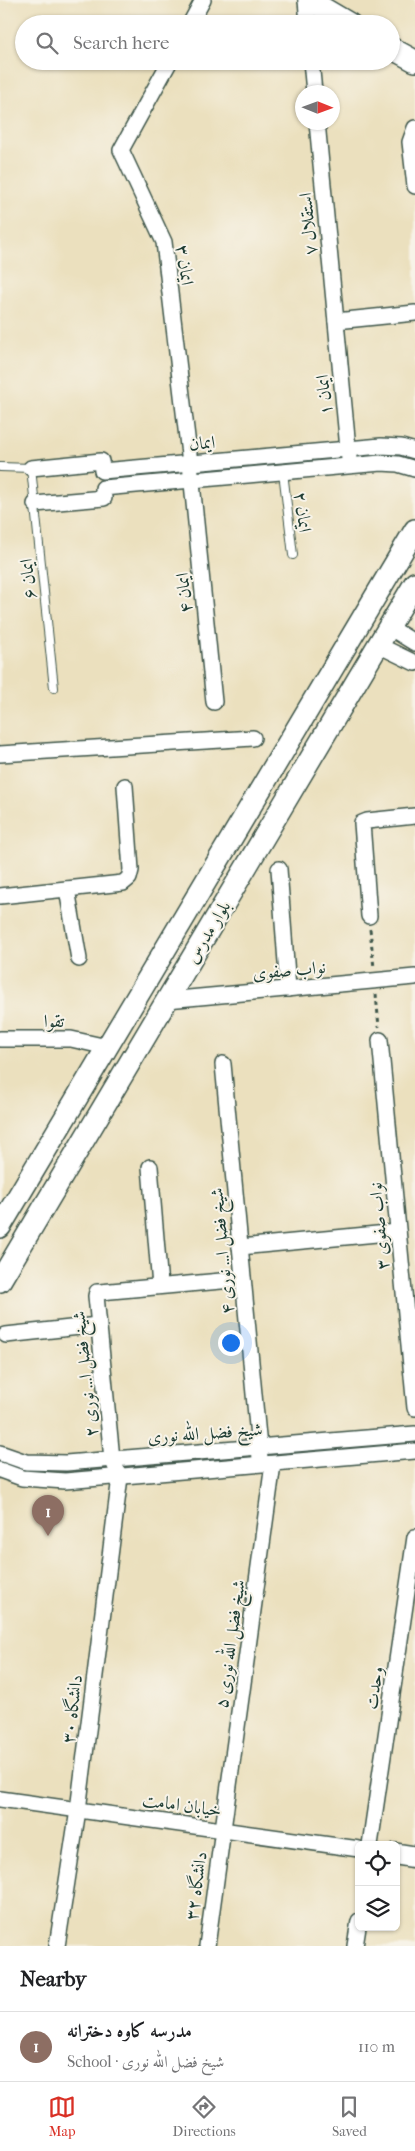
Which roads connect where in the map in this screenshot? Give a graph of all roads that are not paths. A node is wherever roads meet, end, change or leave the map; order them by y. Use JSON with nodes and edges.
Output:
{"nodes":[{"id":1,"x":203,"y":0,"type":"edge"},
{"id":2,"x":307,"y":0,"type":"edge"},
{"id":3,"x":195,"y":15,"type":"edge"},
{"id":4,"x":308,"y":15,"type":"edge"},
{"id":5,"x":334,"y":15,"type":"edge"},
{"id":6,"x":400,"y":53,"type":"edge"},
{"id":7,"x":415,"y":61,"type":"edge"},
{"id":8,"x":165,"y":70,"type":"edge"},
{"id":9,"x":312,"y":70,"type":"edge"},
{"id":10,"x":313,"y":85,"type":"edge"},
{"id":11,"x":415,"y":128,"type":"edge"},
{"id":12,"x":318,"y":130,"type":"edge"},
{"id":13,"x":415,"y":186,"type":"edge"},
{"id":14,"x":415,"y":313,"type":"edge"},
{"id":15,"x":336,"y":321,"type":"junction"},
{"id":16,"x":348,"y":449,"type":"junction"},
{"id":17,"x":415,"y":451,"type":"edge"},
{"id":18,"x":190,"y":463,"type":"junction"},
{"id":19,"x":350,"y":466,"type":"junction"},
{"id":20,"x":0,"y":467,"type":"edge"},
{"id":21,"x":31,"y":468,"type":"junction"},
{"id":22,"x":415,"y":469,"type":"edge"},
{"id":23,"x":102,"y":471,"type":"junction"},
{"id":24,"x":283,"y":472,"type":"junction"},
{"id":25,"x":191,"y":480,"type":"junction"},
{"id":26,"x":103,"y":488,"type":"junction"},
{"id":27,"x":35,"y":504,"type":"junction"},
{"id":28,"x":415,"y":530,"type":"edge"},
{"id":29,"x":293,"y":555,"type":"dead end"},
{"id":30,"x":415,"y":583,"type":"edge"},
{"id":31,"x":384,"y":636,"type":"junction"},
{"id":32,"x":415,"y":643,"type":"edge"},
{"id":33,"x":415,"y":663,"type":"edge"},
{"id":34,"x":54,"y":688,"type":"dead end"},
{"id":35,"x":214,"y":702,"type":"dead end"},
{"id":36,"x":253,"y":738,"type":"dead end"},
{"id":37,"x":0,"y":754,"type":"edge"},
{"id":38,"x":125,"y":786,"type":"dead end"},
{"id":39,"x":415,"y":816,"type":"edge"},
{"id":40,"x":279,"y":869,"type":"dead end"},
{"id":41,"x":67,"y":889,"type":"junction"},
{"id":42,"x":0,"y":896,"type":"edge"},
{"id":43,"x":369,"y":916,"type":"dead end"},
{"id":44,"x":80,"y":959,"type":"dead end"},
{"id":45,"x":415,"y":977,"type":"edge"},
{"id":46,"x":288,"y":989,"type":"junction"},
{"id":47,"x":167,"y":1000,"type":"junction"},
{"id":48,"x":0,"y":1039,"type":"edge"},
{"id":49,"x":380,"y":1040,"type":"dead end"},
{"id":50,"x":107,"y":1047,"type":"junction"},
{"id":51,"x":223,"y":1064,"type":"dead end"},
{"id":52,"x":150,"y":1167,"type":"dead end"},
{"id":53,"x":0,"y":1227,"type":"edge"},
{"id":54,"x":398,"y":1232,"type":"junction"},
{"id":55,"x":240,"y":1247,"type":"junction"},
{"id":56,"x":244,"y":1280,"type":"junction"},
{"id":57,"x":0,"y":1281,"type":"edge"},
{"id":58,"x":160,"y":1286,"type":"junction"},
{"id":59,"x":98,"y":1325,"type":"junction"},
{"id":60,"x":6,"y":1335,"type":"dead end"},
{"id":61,"x":415,"y":1408,"type":"edge"},
{"id":62,"x":415,"y":1434,"type":"edge"},
{"id":63,"x":259,"y":1448,"type":"junction"},
{"id":64,"x":415,"y":1451,"type":"edge"},
{"id":65,"x":0,"y":1453,"type":"edge"},
{"id":66,"x":112,"y":1459,"type":"junction"},
{"id":67,"x":267,"y":1464,"type":"junction"},
{"id":68,"x":0,"y":1470,"type":"edge"},
{"id":69,"x":120,"y":1477,"type":"junction"},
{"id":70,"x":415,"y":1538,"type":"edge"},
{"id":71,"x":0,"y":1799,"type":"edge"},
{"id":72,"x":78,"y":1810,"type":"junction"},
{"id":73,"x":223,"y":1830,"type":"junction"},
{"id":74,"x":371,"y":1841,"type":"edge"},
{"id":75,"x":355,"y":1848,"type":"edge"},
{"id":76,"x":400,"y":1855,"type":"edge"},
{"id":77,"x":415,"y":1857,"type":"edge"},
{"id":78,"x":357,"y":1931,"type":"edge"},
{"id":79,"x":57,"y":1946,"type":"edge"},
{"id":80,"x":207,"y":1946,"type":"edge"},
{"id":81,"x":355,"y":1946,"type":"edge"}],
"edges":[{"from":1,"to":3,"type":"street"},
{"from":2,"to":4,"type":"street"},
{"from":2,"to":5,"type":"main road"},
{"from":6,"to":7,"type":"main road"},
{"from":8,"to":18,"type":"street","name":"ایمان ۳"},
{"from":9,"to":10,"type":"street"},
{"from":11,"to":13,"type":"street"},
{"from":12,"to":15,"type":"street","name":"استقلال ۷"},
{"from":14,"to":15,"type":"street"},
{"from":15,"to":16,"type":"street","name":"ایمان ۱"},
{"from":16,"to":17,"type":"street","name":"ایمان"},
{"from":16,"to":18,"type":"street","name":"ایمان"},
{"from":16,"to":19,"type":"street","name":"ایمان ۱"},
{"from":18,"to":23,"type":"street","name":"ایمان"},
{"from":18,"to":25,"type":"street","name":"ایمان ۴"},
{"from":19,"to":22,"type":"street","name":"ایمان"},
{"from":19,"to":24,"type":"street","name":"ایمان"},
{"from":20,"to":21,"type":"lane"},
{"from":21,"to":23,"type":"street"},
{"from":21,"to":27,"type":"lane","name":"ایمان ۶"},
{"from":23,"to":26,"type":"lane"},
{"from":24,"to":25,"type":"street","name":"ایمان"},
{"from":24,"to":29,"type":"lane","name":"ایمان ۲"},
{"from":25,"to":26,"type":"street","name":"ایمان"},
{"from":25,"to":35,"type":"street","name":"ایمان ۴"},
{"from":26,"to":27,"type":"street"},
{"from":27,"to":34,"type":"lane","name":"ایمان ۶"},
{"from":28,"to":50,"type":"main road","name":"بلوار مدرس"},
{"from":30,"to":31,"type":"main road","name":"بلوار مدرس"},
{"from":31,"to":32,"type":"street"},
{"from":31,"to":33,"type":"street"},
{"from":31,"to":47,"type":"main road","name":"بلوار مدرس"},
{"from":36,"to":37,"type":"street"},
{"from":38,"to":41,"type":"street"},
{"from":39,"to":43,"type":"street"},
{"from":40,"to":46,"type":"street"},
{"from":41,"to":42,"type":"street"},
{"from":41,"to":44,"type":"street"},
{"from":45,"to":46,"type":"street","name":"نواب صفوی"},
{"from":46,"to":47,"type":"street","name":"نواب صفوی"},
{"from":47,"to":57,"type":"main road","name":"بلوار مدرس"},
{"from":48,"to":50,"type":"street","name":"تقوا"},
{"from":49,"to":54,"type":"street","name":"نواب صفوی ۳"},
{"from":50,"to":53,"type":"main road","name":"بلوار مدرس"},
{"from":51,"to":55,"type":"street","name":"شیخ فضل ا... نوری ۴"},
{"from":52,"to":58,"type":"street"},
{"from":54,"to":55,"type":"street"},
{"from":54,"to":61,"type":"street","name":"نواب صفوی ۳"},
{"from":55,"to":56,"type":"street","name":"شیخ فضل ا... نوری ۴"},
{"from":56,"to":58,"type":"street","name":"شیخ فضل ا... نوری ۲"},
{"from":56,"to":63,"type":"street","name":"شیخ فضل ا... نوری ۴"},
{"from":58,"to":59,"type":"street","name":"شیخ فضل ا... نوری ۲"},
{"from":59,"to":60,"type":"street"},
{"from":59,"to":66,"type":"street","name":"شیخ فضل ا... نوری ۲"},
{"from":62,"to":63,"type":"street","name":"شیخ فضل الله نوری"},
{"from":63,"to":66,"type":"street","name":"شیخ فضل الله نوری"},
{"from":63,"to":67,"type":"street","name":"شیخ فضل ا... نوری ۴"},
{"from":64,"to":67,"type":"street","name":"شیخ فضل الله نوری"},
{"from":65,"to":66,"type":"street","name":"شیخ فضل الله نوری"},
{"from":66,"to":69,"type":"street","name":"شیخ فضل ا... نوری ۲"},
{"from":67,"to":69,"type":"street","name":"شیخ فضل الله نوری"},
{"from":67,"to":73,"type":"street","name":"شیخ فضل‌ الله نوری ۵"},
{"from":68,"to":69,"type":"street","name":"شیخ فضل الله نوری"},
{"from":69,"to":72,"type":"street","name":"دانشگاه ۳۰"},
{"from":70,"to":74,"type":"street","name":"وحدت"},
{"from":71,"to":72,"type":"street","name":"خیابان امامت"},
{"from":72,"to":73,"type":"street","name":"خیابان امامت"},
{"from":72,"to":79,"type":"street","name":"دانشگاه ۳۰"},
{"from":73,"to":75,"type":"street","name":"خیابان امامت"},
{"from":73,"to":80,"type":"street","name":"دانشگاه ۳۲"},
{"from":76,"to":77,"type":"main road"},
{"from":78,"to":81,"type":"street"}]}
